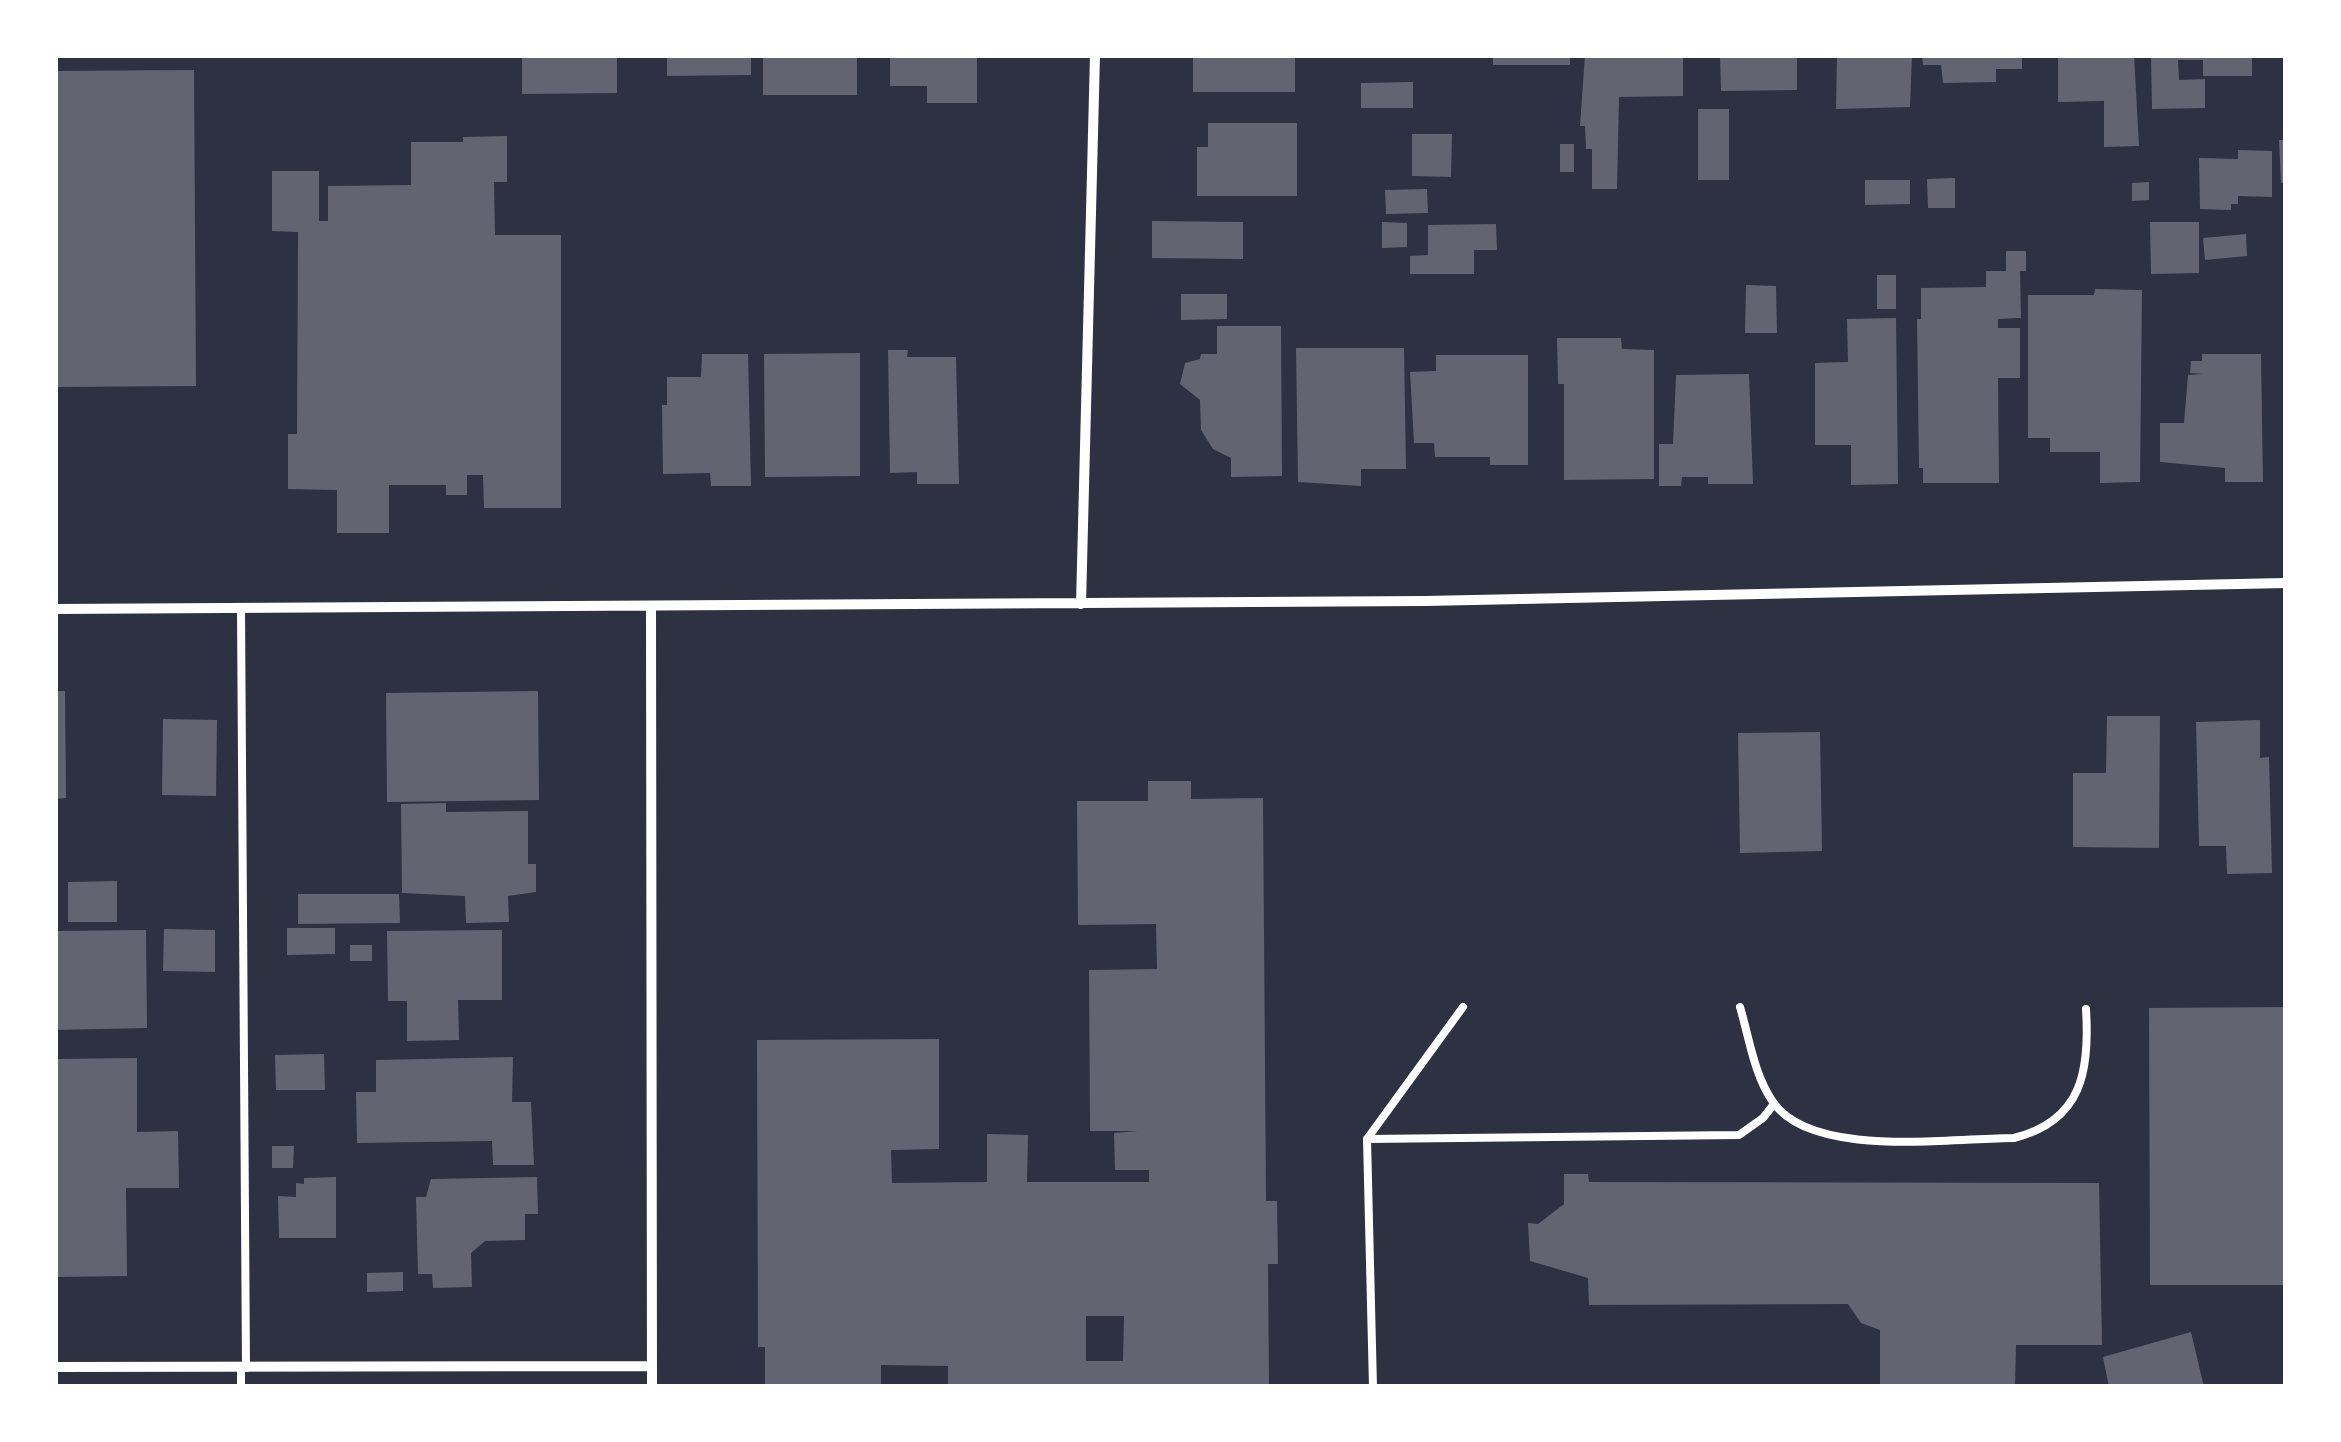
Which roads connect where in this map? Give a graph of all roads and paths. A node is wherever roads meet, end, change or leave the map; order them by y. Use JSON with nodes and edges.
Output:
{"nodes":[{"id":1,"x":1094,"y":55,"type":"edge"},
{"id":2,"x":2286,"y":583,"type":"edge"},
{"id":3,"x":1081,"y":604,"type":"junction"},
{"id":4,"x":651,"y":606,"type":"junction"},
{"id":5,"x":55,"y":608,"type":"edge"},
{"id":6,"x":241,"y":610,"type":"junction"},
{"id":7,"x":1463,"y":1007,"type":"dead end"},
{"id":8,"x":1740,"y":1007,"type":"dead end"},
{"id":9,"x":2086,"y":1008,"type":"dead end"},
{"id":10,"x":1774,"y":1104,"type":"junction"},
{"id":11,"x":1367,"y":1140,"type":"junction"},
{"id":12,"x":652,"y":1366,"type":"junction"},
{"id":13,"x":55,"y":1367,"type":"edge"},
{"id":14,"x":244,"y":1368,"type":"junction"},
{"id":15,"x":241,"y":1387,"type":"edge"},
{"id":16,"x":652,"y":1387,"type":"edge"},
{"id":17,"x":1373,"y":1387,"type":"edge"}],
"edges":[{"from":1,"to":3,"type":"street"},
{"from":2,"to":3,"type":"street"},
{"from":3,"to":4,"type":"street"},
{"from":4,"to":6,"type":"street"},
{"from":4,"to":12,"type":"street"},
{"from":5,"to":6,"type":"street"},
{"from":6,"to":14,"type":"lane"},
{"from":7,"to":11,"type":"lane"},
{"from":8,"to":10,"type":"lane"},
{"from":9,"to":10,"type":"lane"},
{"from":10,"to":11,"type":"lane"},
{"from":11,"to":17,"type":"lane"},
{"from":12,"to":14,"type":"street"},
{"from":12,"to":16,"type":"street"},
{"from":13,"to":14,"type":"street"},
{"from":14,"to":15,"type":"lane"}]}
